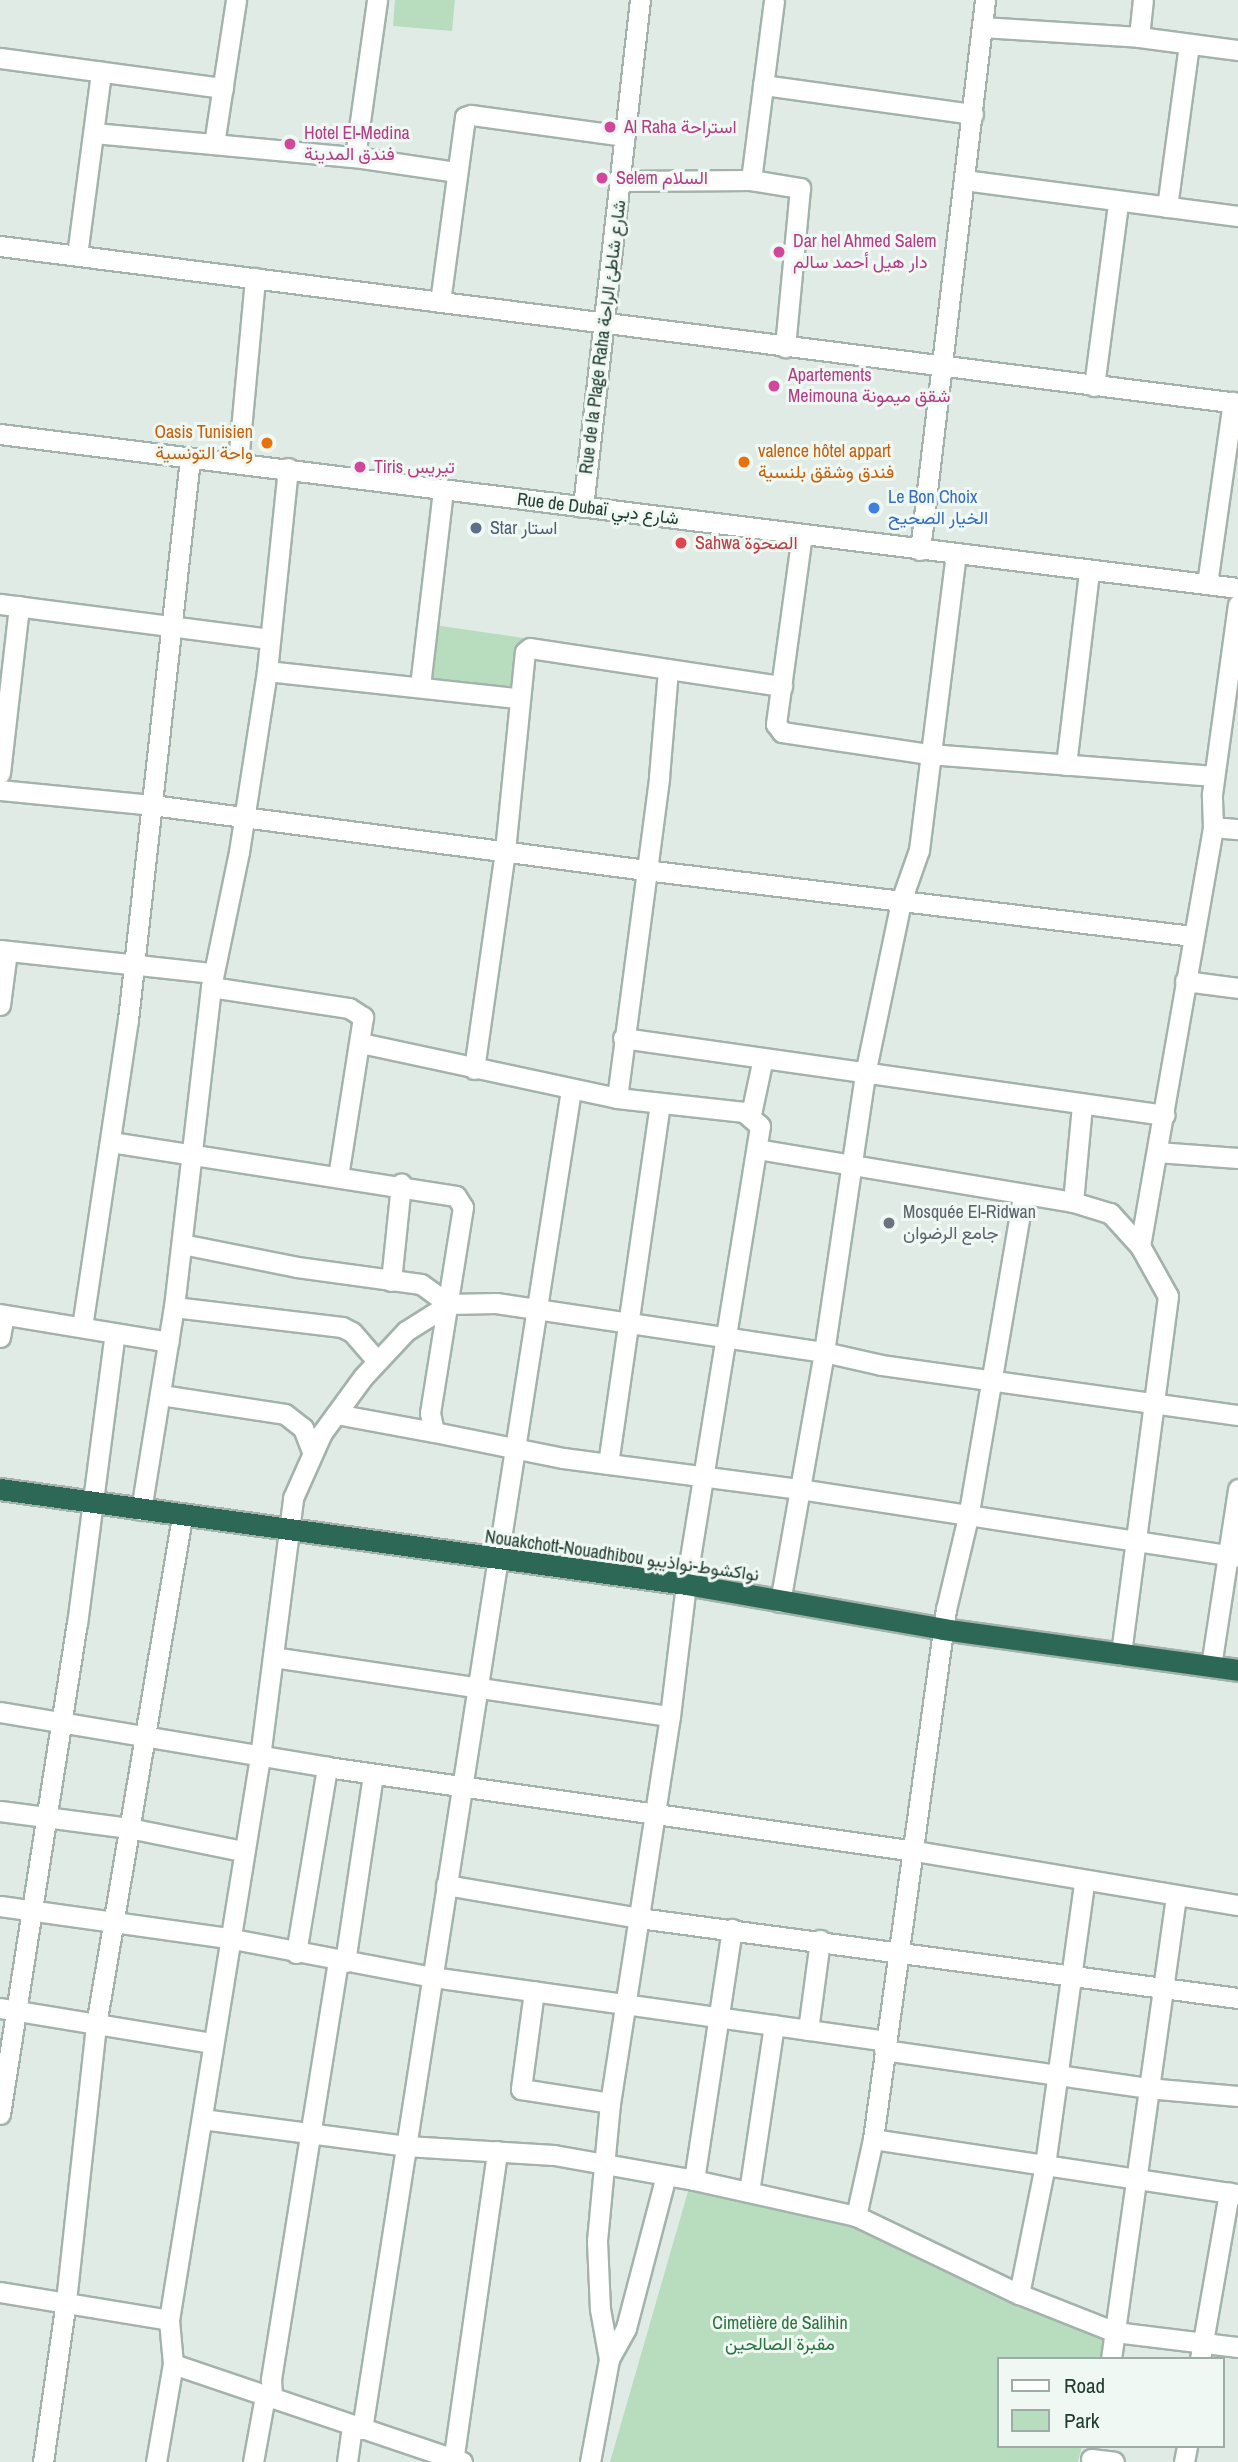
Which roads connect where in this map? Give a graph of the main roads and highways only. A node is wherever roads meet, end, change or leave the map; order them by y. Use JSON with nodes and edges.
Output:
{"nodes":[{"id":1,"x":0,"y":1489,"type":"edge"},
{"id":2,"x":1238,"y":1670,"type":"edge"}],
"edges":[{"from":1,"to":2,"type":"highway","name":"Nouakchott-Nouadhibou نواكشوط-نواذيبو"}]}
